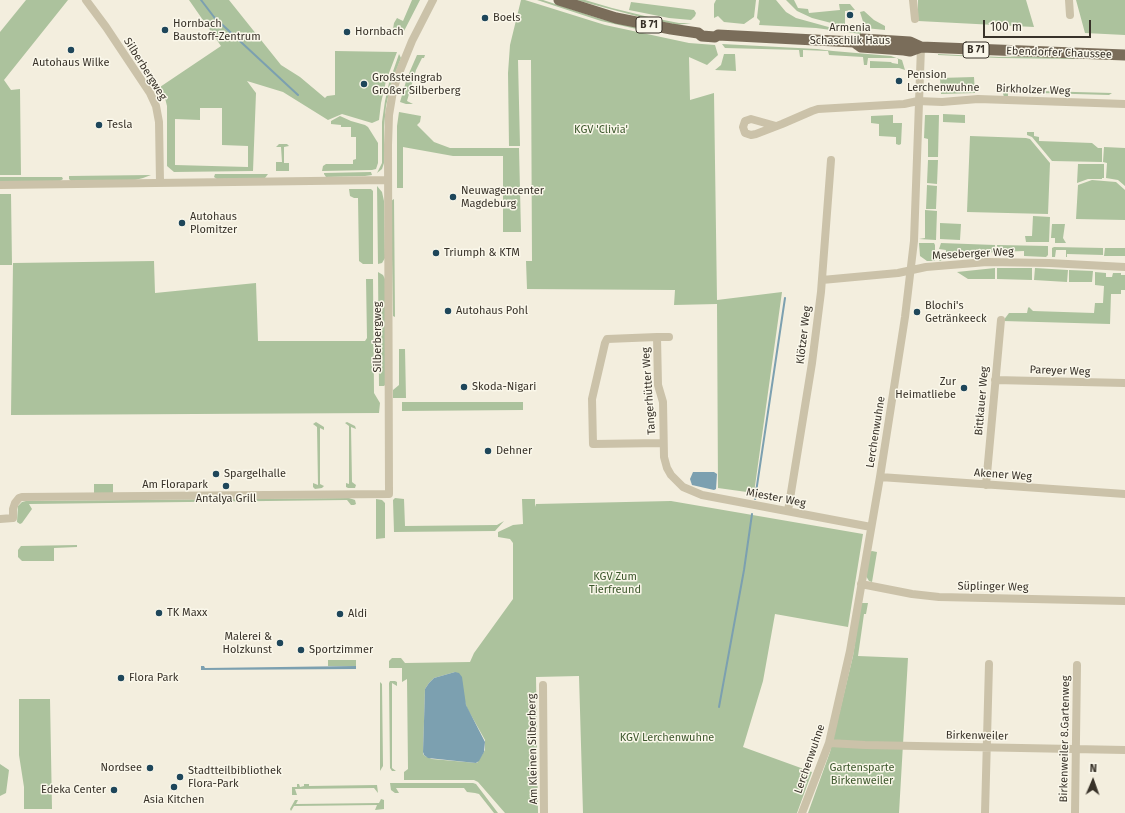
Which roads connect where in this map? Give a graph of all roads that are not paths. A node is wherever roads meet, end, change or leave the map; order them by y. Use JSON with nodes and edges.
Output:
{"nodes":[{"id":1,"x":86,"y":0,"type":"edge"},
{"id":2,"x":433,"y":0,"type":"edge"},
{"id":3,"x":559,"y":0,"type":"edge"},
{"id":4,"x":913,"y":0,"type":"edge"},
{"id":5,"x":1069,"y":0,"type":"edge"},
{"id":6,"x":1070,"y":15,"type":"dead end"},
{"id":7,"x":915,"y":19,"type":"dead end"},
{"id":8,"x":921,"y":47,"type":"junction"},
{"id":9,"x":1125,"y":55,"type":"edge"},
{"id":10,"x":918,"y":101,"type":"junction"},
{"id":11,"x":1125,"y":104,"type":"edge"},
{"id":12,"x":776,"y":126,"type":"dead end"},
{"id":13,"x":831,"y":160,"type":"dead end"},
{"id":14,"x":388,"y":180,"type":"junction"},
{"id":15,"x":160,"y":182,"type":"junction"},
{"id":16,"x":0,"y":185,"type":"edge"},
{"id":17,"x":1125,"y":267,"type":"edge"},
{"id":18,"x":911,"y":271,"type":"junction"},
{"id":19,"x":822,"y":280,"type":"junction"},
{"id":20,"x":1001,"y":320,"type":"dead end"},
{"id":21,"x":669,"y":337,"type":"dead end"},
{"id":22,"x":657,"y":338,"type":"junction"},
{"id":23,"x":995,"y":380,"type":"junction"},
{"id":24,"x":1125,"y":383,"type":"edge"},
{"id":25,"x":663,"y":443,"type":"junction"},
{"id":26,"x":880,"y":477,"type":"junction"},
{"id":27,"x":679,"y":484,"type":"joint"},
{"id":28,"x":986,"y":484,"type":"junction"},
{"id":29,"x":390,"y":494,"type":"joint"},
{"id":30,"x":1125,"y":494,"type":"edge"},
{"id":31,"x":788,"y":511,"type":"junction"},
{"id":32,"x":0,"y":519,"type":"edge"},
{"id":33,"x":871,"y":527,"type":"junction"},
{"id":34,"x":861,"y":584,"type":"junction"},
{"id":35,"x":1125,"y":601,"type":"edge"},
{"id":36,"x":989,"y":664,"type":"dead end"},
{"id":37,"x":1077,"y":665,"type":"dead end"},
{"id":38,"x":543,"y":685,"type":"dead end"},
{"id":39,"x":829,"y":743,"type":"junction"},
{"id":40,"x":986,"y":748,"type":"junction"},
{"id":41,"x":1076,"y":749,"type":"junction"},
{"id":42,"x":1125,"y":750,"type":"edge"},
{"id":43,"x":544,"y":813,"type":"edge"},
{"id":44,"x":802,"y":813,"type":"edge"},
{"id":45,"x":985,"y":813,"type":"edge"},
{"id":46,"x":1075,"y":813,"type":"edge"}],
"edges":[{"from":1,"to":15,"type":"street","name":"Silberbergweg"},
{"from":2,"to":14,"type":"street","name":"Silberbergweg"},
{"from":3,"to":8,"type":"main road","name":"Ebendorfer Chaussee","number":"B 71"},
{"from":4,"to":7,"type":"street"},
{"from":5,"to":6,"type":"street"},
{"from":8,"to":9,"type":"main road","name":"Ebendorfer Chaussee","number":"B 71"},
{"from":8,"to":10,"type":"street","name":"Lerchenwuhne"},
{"from":10,"to":11,"type":"street","name":"Birkholzer Weg"},
{"from":10,"to":12,"type":"street","name":"Birkholzer Weg"},
{"from":10,"to":18,"type":"street","name":"Lerchenwuhne"},
{"from":13,"to":19,"type":"street","name":"Klötzer Weg"},
{"from":14,"to":15,"type":"street"},
{"from":14,"to":29,"type":"street","name":"Silberbergweg"},
{"from":15,"to":16,"type":"street"},
{"from":17,"to":18,"type":"street","name":"Meseberger Weg"},
{"from":18,"to":19,"type":"street","name":"Meseberger Weg"},
{"from":18,"to":26,"type":"street","name":"Lerchenwuhne"},
{"from":19,"to":31,"type":"street","name":"Klötzer Weg"},
{"from":20,"to":23,"type":"street","name":"Bittkauer Weg"},
{"from":21,"to":22,"type":"street","name":"Tangerhütter Weg"},
{"from":22,"to":25,"type":"street","name":"Tangerhütter Weg"},
{"from":22,"to":25,"type":"street","name":"Tangerhütter Weg"},
{"from":23,"to":24,"type":"street","name":"Pareyer Weg"},
{"from":23,"to":28,"type":"street","name":"Bittkauer Weg"},
{"from":25,"to":27,"type":"street","name":"Tangerhütter Weg"},
{"from":26,"to":28,"type":"street","name":"Akener Weg"},
{"from":26,"to":33,"type":"street","name":"Lerchenwuhne"},
{"from":27,"to":31,"type":"street","name":"Miester Weg"},
{"from":28,"to":30,"type":"street","name":"Akener Weg"},
{"from":29,"to":32,"type":"street","name":"Am Florapark"},
{"from":31,"to":33,"type":"street","name":"Miester Weg"},
{"from":33,"to":34,"type":"street","name":"Lerchenwuhne"},
{"from":34,"to":35,"type":"street","name":"Süplinger Weg"},
{"from":34,"to":39,"type":"street","name":"Lerchenwuhne"},
{"from":36,"to":40,"type":"street"},
{"from":37,"to":41,"type":"street","name":"Birkenweiler 8.Gartenweg"},
{"from":38,"to":43,"type":"street","name":"Am Kleinen Silberberg"},
{"from":39,"to":40,"type":"street","name":"Birkenweiler"},
{"from":39,"to":44,"type":"street","name":"Lerchenwuhne"},
{"from":40,"to":41,"type":"street","name":"Birkenweiler"},
{"from":40,"to":45,"type":"street"},
{"from":41,"to":42,"type":"street","name":"Birkenweiler"},
{"from":41,"to":46,"type":"street","name":"Birkenweiler 8.Gartenweg"}]}
